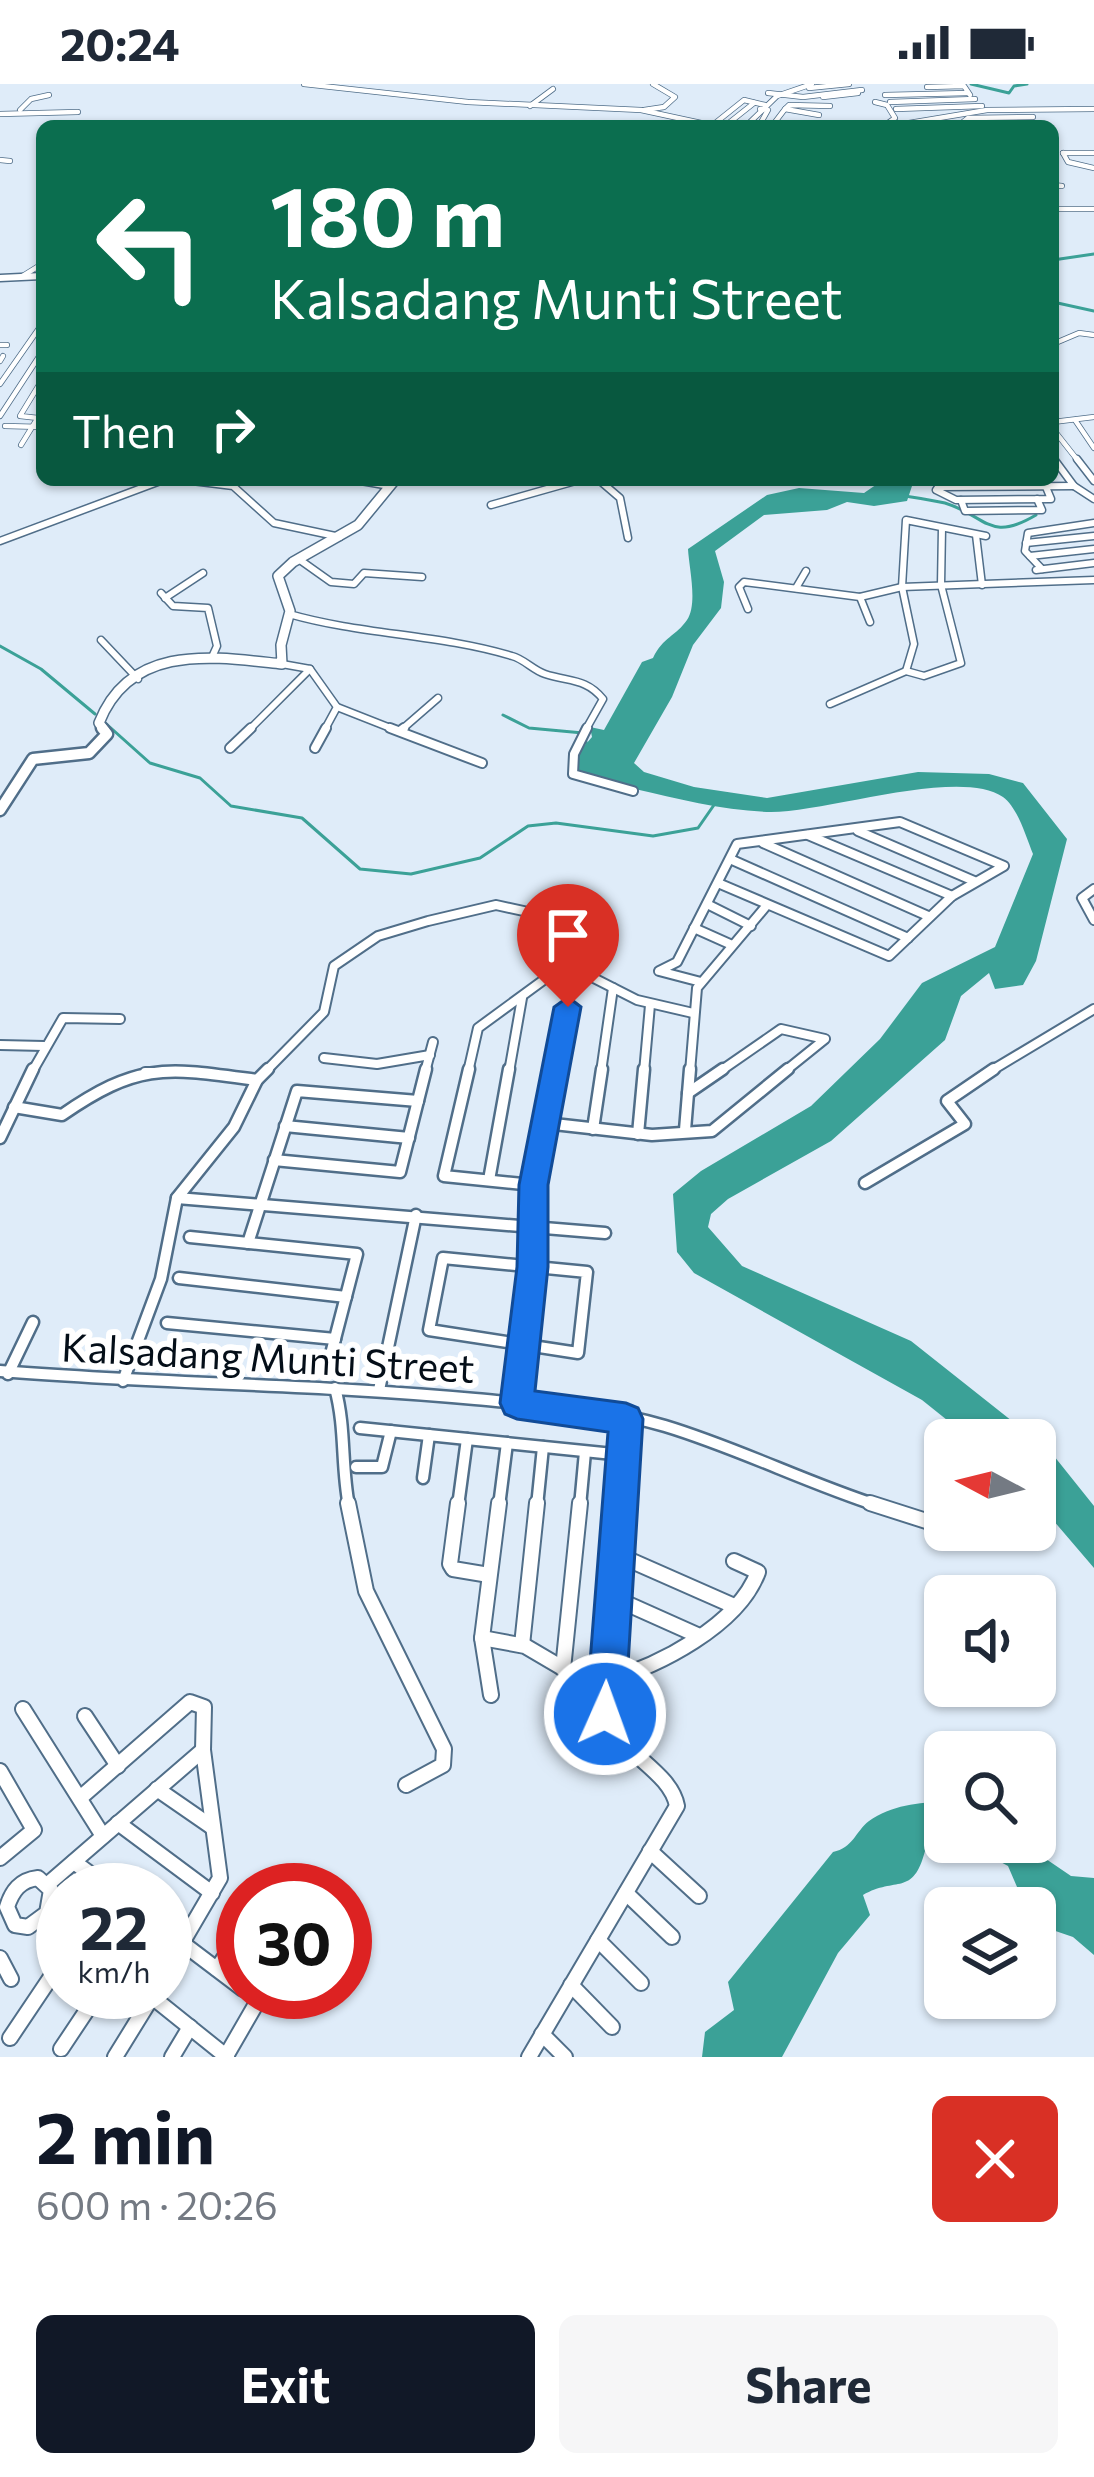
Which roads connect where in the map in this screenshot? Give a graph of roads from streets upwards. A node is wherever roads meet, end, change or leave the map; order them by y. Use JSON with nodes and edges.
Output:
{"nodes":[{"id":1,"x":304,"y":84,"type":"edge"},
{"id":2,"x":653,"y":84,"type":"edge"},
{"id":3,"x":782,"y":84,"type":"edge"},
{"id":4,"x":812,"y":84,"type":"edge"},
{"id":5,"x":855,"y":88,"type":"edge"},
{"id":6,"x":554,"y":89,"type":"dead end"},
{"id":7,"x":50,"y":94,"type":"dead end"},
{"id":8,"x":777,"y":96,"type":"junction"},
{"id":9,"x":788,"y":97,"type":"junction"},
{"id":10,"x":931,"y":97,"type":"edge"},
{"id":11,"x":799,"y":98,"type":"junction"},
{"id":12,"x":812,"y":98,"type":"junction"},
{"id":13,"x":976,"y":101,"type":"junction"},
{"id":14,"x":760,"y":105,"type":"junction"},
{"id":15,"x":890,"y":105,"type":"junction"},
{"id":16,"x":530,"y":106,"type":"junction"},
{"id":17,"x":830,"y":106,"type":"dead end"},
{"id":18,"x":785,"y":109,"type":"junction"},
{"id":19,"x":1094,"y":109,"type":"edge"},
{"id":20,"x":20,"y":110,"type":"junction"},
{"id":21,"x":644,"y":110,"type":"junction"},
{"id":22,"x":78,"y":112,"type":"dead end"},
{"id":23,"x":0,"y":114,"type":"edge"},
{"id":24,"x":913,"y":114,"type":"junction"},
{"id":25,"x":1035,"y":114,"type":"junction"},
{"id":26,"x":819,"y":115,"type":"dead end"},
{"id":27,"x":750,"y":118,"type":"joint"},
{"id":28,"x":927,"y":119,"type":"junction"},
{"id":29,"x":678,"y":120,"type":"edge"},
{"id":30,"x":719,"y":120,"type":"edge"},
{"id":31,"x":736,"y":120,"type":"edge"},
{"id":32,"x":747,"y":120,"type":"edge"},
{"id":33,"x":762,"y":120,"type":"edge"},
{"id":34,"x":777,"y":120,"type":"edge"},
{"id":35,"x":892,"y":120,"type":"edge"},
{"id":36,"x":922,"y":120,"type":"edge"},
{"id":37,"x":1019,"y":120,"type":"edge"},
{"id":38,"x":1031,"y":120,"type":"edge"},
{"id":39,"x":1094,"y":155,"type":"edge"},
{"id":40,"x":0,"y":160,"type":"edge"},
{"id":41,"x":10,"y":161,"type":"dead end"},
{"id":42,"x":1094,"y":168,"type":"edge"},
{"id":43,"x":1059,"y":186,"type":"edge"},
{"id":44,"x":1062,"y":187,"type":"dead end"},
{"id":45,"x":1059,"y":209,"type":"edge"},
{"id":46,"x":1094,"y":209,"type":"edge"},
{"id":47,"x":36,"y":268,"type":"edge"},
{"id":48,"x":36,"y":276,"type":"edge"},
{"id":49,"x":21,"y":277,"type":"junction"},
{"id":50,"x":0,"y":278,"type":"edge"},
{"id":51,"x":36,"y":332,"type":"edge"},
{"id":52,"x":1094,"y":335,"type":"edge"},
{"id":53,"x":1059,"y":341,"type":"edge"},
{"id":54,"x":19,"y":356,"type":"junction"},
{"id":55,"x":1,"y":358,"type":"edge"},
{"id":56,"x":36,"y":362,"type":"edge"},
{"id":57,"x":12,"y":366,"type":"junction"},
{"id":58,"x":33,"y":367,"type":"junction"},
{"id":59,"x":2,"y":380,"type":"edge"},
{"id":60,"x":36,"y":390,"type":"edge"},
{"id":61,"x":36,"y":415,"type":"edge"},
{"id":62,"x":1094,"y":417,"type":"edge"},
{"id":63,"x":1,"y":420,"type":"edge"},
{"id":64,"x":1075,"y":420,"type":"junction"},
{"id":65,"x":36,"y":421,"type":"edge"},
{"id":66,"x":1059,"y":424,"type":"edge"},
{"id":67,"x":32,"y":427,"type":"junction"},
{"id":68,"x":36,"y":427,"type":"edge"},
{"id":69,"x":1094,"y":428,"type":"edge"},
{"id":70,"x":1081,"y":430,"type":"junction"},
{"id":71,"x":1059,"y":435,"type":"edge"},
{"id":72,"x":1092,"y":443,"type":"edge"},
{"id":73,"x":21,"y":445,"type":"dead end"},
{"id":74,"x":1059,"y":468,"type":"edge"},
{"id":75,"x":1059,"y":475,"type":"edge"},
{"id":76,"x":1064,"y":475,"type":"junction"},
{"id":77,"x":1094,"y":485,"type":"edge"},
{"id":78,"x":147,"y":486,"type":"edge"},
{"id":79,"x":232,"y":486,"type":"edge"},
{"id":80,"x":390,"y":486,"type":"edge"},
{"id":81,"x":545,"y":486,"type":"edge"},
{"id":82,"x":558,"y":486,"type":"edge"},
{"id":83,"x":606,"y":486,"type":"edge"},
{"id":84,"x":940,"y":486,"type":"edge"},
{"id":85,"x":1011,"y":486,"type":"edge"},
{"id":86,"x":1046,"y":487,"type":"junction"},
{"id":87,"x":1078,"y":488,"type":"junction"},
{"id":88,"x":548,"y":489,"type":"junction"},
{"id":89,"x":1094,"y":499,"type":"edge"},
{"id":90,"x":490,"y":505,"type":"dead end"},
{"id":91,"x":1094,"y":523,"type":"edge"},
{"id":92,"x":942,"y":528,"type":"junction"},
{"id":93,"x":1094,"y":536,"type":"edge"},
{"id":94,"x":340,"y":537,"type":"junction"},
{"id":95,"x":628,"y":538,"type":"dead end"},
{"id":96,"x":0,"y":542,"type":"edge"},
{"id":97,"x":1027,"y":543,"type":"junction"},
{"id":98,"x":1094,"y":549,"type":"edge"},
{"id":99,"x":1030,"y":556,"type":"junction"},
{"id":100,"x":300,"y":560,"type":"junction"},
{"id":101,"x":1094,"y":563,"type":"edge"},
{"id":102,"x":806,"y":571,"type":"dead end"},
{"id":103,"x":203,"y":573,"type":"dead end"},
{"id":104,"x":422,"y":577,"type":"dead end"},
{"id":105,"x":1094,"y":580,"type":"edge"},
{"id":106,"x":941,"y":585,"type":"junction"},
{"id":107,"x":982,"y":585,"type":"junction"},
{"id":108,"x":796,"y":587,"type":"junction"},
{"id":109,"x":902,"y":587,"type":"junction"},
{"id":110,"x":860,"y":597,"type":"junction"},
{"id":111,"x":748,"y":609,"type":"dead end"},
{"id":112,"x":289,"y":614,"type":"junction"},
{"id":113,"x":870,"y":622,"type":"dead end"},
{"id":114,"x":101,"y":640,"type":"dead end"},
{"id":115,"x":212,"y":657,"type":"junction"},
{"id":116,"x":283,"y":664,"type":"junction"},
{"id":117,"x":310,"y":669,"type":"junction"},
{"id":118,"x":906,"y":671,"type":"junction"},
{"id":119,"x":138,"y":679,"type":"junction"},
{"id":120,"x":439,"y":698,"type":"dead end"},
{"id":121,"x":830,"y":704,"type":"dead end"},
{"id":122,"x":338,"y":707,"type":"junction"},
{"id":123,"x":400,"y":731,"type":"junction"},
{"id":124,"x":230,"y":748,"type":"dead end"},
{"id":125,"x":314,"y":748,"type":"dead end"},
{"id":126,"x":482,"y":763,"type":"dead end"},
{"id":127,"x":633,"y":791,"type":"dead end"},
{"id":128,"x":0,"y":810,"type":"edge"},
{"id":129,"x":854,"y":829,"type":"junction"},
{"id":130,"x":808,"y":835,"type":"junction"},
{"id":131,"x":759,"y":842,"type":"junction"},
{"id":132,"x":730,"y":859,"type":"junction"},
{"id":133,"x":974,"y":881,"type":"junction"},
{"id":134,"x":718,"y":883,"type":"junction"},
{"id":135,"x":1094,"y":889,"type":"edge"},
{"id":136,"x":952,"y":896,"type":"junction"},
{"id":137,"x":707,"y":904,"type":"junction"},
{"id":138,"x":767,"y":905,"type":"junction"},
{"id":139,"x":542,"y":915,"type":"dead end"},
{"id":140,"x":928,"y":916,"type":"junction"},
{"id":141,"x":1094,"y":920,"type":"edge"},
{"id":142,"x":752,"y":926,"type":"junction"},
{"id":143,"x":694,"y":928,"type":"junction"},
{"id":144,"x":908,"y":938,"type":"junction"},
{"id":145,"x":732,"y":945,"type":"junction"},
{"id":146,"x":572,"y":963,"type":"junction"},
{"id":147,"x":701,"y":982,"type":"junction"},
{"id":148,"x":613,"y":988,"type":"junction"},
{"id":149,"x":522,"y":998,"type":"junction"},
{"id":150,"x":650,"y":1005,"type":"junction"},
{"id":151,"x":1094,"y":1009,"type":"edge"},
{"id":152,"x":693,"y":1013,"type":"junction"},
{"id":153,"x":120,"y":1019,"type":"dead end"},
{"id":154,"x":434,"y":1042,"type":"dead end"},
{"id":155,"x":0,"y":1045,"type":"edge"},
{"id":156,"x":44,"y":1046,"type":"junction"},
{"id":157,"x":430,"y":1055,"type":"junction"},
{"id":158,"x":324,"y":1058,"type":"dead end"},
{"id":159,"x":257,"y":1080,"type":"junction"},
{"id":160,"x":688,"y":1093,"type":"junction"},
{"id":161,"x":418,"y":1101,"type":"junction"},
{"id":162,"x":14,"y":1107,"type":"junction"},
{"id":163,"x":545,"y":1124,"type":"junction"},
{"id":164,"x":285,"y":1126,"type":"junction"},
{"id":165,"x":593,"y":1129,"type":"junction"},
{"id":166,"x":685,"y":1130,"type":"junction"},
{"id":167,"x":638,"y":1134,"type":"junction"},
{"id":168,"x":0,"y":1138,"type":"edge"},
{"id":169,"x":409,"y":1138,"type":"junction"},
{"id":170,"x":274,"y":1160,"type":"junction"},
{"id":171,"x":489,"y":1180,"type":"junction"},
{"id":172,"x":865,"y":1183,"type":"dead end"},
{"id":173,"x":533,"y":1185,"type":"junction"},
{"id":174,"x":177,"y":1198,"type":"junction"},
{"id":175,"x":260,"y":1204,"type":"junction"},
{"id":176,"x":416,"y":1215,"type":"junction"},
{"id":177,"x":533,"y":1227,"type":"junction"},
{"id":178,"x":605,"y":1233,"type":"dead end"},
{"id":179,"x":190,"y":1237,"type":"dead end"},
{"id":180,"x":248,"y":1243,"type":"junction"},
{"id":181,"x":533,"y":1267,"type":"junction"},
{"id":182,"x":179,"y":1278,"type":"dead end"},
{"id":183,"x":346,"y":1297,"type":"junction"},
{"id":184,"x":33,"y":1322,"type":"dead end"},
{"id":185,"x":167,"y":1324,"type":"dead end"},
{"id":186,"x":335,"y":1339,"type":"junction"},
{"id":187,"x":525,"y":1345,"type":"junction"},
{"id":188,"x":331,"y":1354,"type":"dead end"},
{"id":189,"x":4,"y":1373,"type":"edge"},
{"id":190,"x":123,"y":1381,"type":"junction"},
{"id":191,"x":335,"y":1388,"type":"junction"},
{"id":192,"x":379,"y":1390,"type":"junction"},
{"id":193,"x":517,"y":1403,"type":"junction"},
{"id":194,"x":626,"y":1419,"type":"junction"},
{"id":195,"x":360,"y":1428,"type":"dead end"},
{"id":196,"x":391,"y":1431,"type":"junction"},
{"id":197,"x":430,"y":1436,"type":"junction"},
{"id":198,"x":467,"y":1439,"type":"junction"},
{"id":199,"x":507,"y":1443,"type":"junction"},
{"id":200,"x":543,"y":1447,"type":"junction"},
{"id":201,"x":585,"y":1451,"type":"junction"},
{"id":202,"x":623,"y":1456,"type":"junction"},
{"id":203,"x":356,"y":1467,"type":"dead end"},
{"id":204,"x":423,"y":1478,"type":"dead end"},
{"id":205,"x":924,"y":1520,"type":"edge"},
{"id":206,"x":616,"y":1554,"type":"junction"},
{"id":207,"x":734,"y":1561,"type":"dead end"},
{"id":208,"x":489,"y":1575,"type":"junction"},
{"id":209,"x":612,"y":1597,"type":"junction"},
{"id":210,"x":734,"y":1606,"type":"junction"},
{"id":211,"x":697,"y":1635,"type":"junction"},
{"id":212,"x":482,"y":1638,"type":"junction"},
{"id":213,"x":522,"y":1645,"type":"junction"},
{"id":214,"x":563,"y":1669,"type":"junction"},
{"id":215,"x":605,"y":1687,"type":"junction"},
{"id":216,"x":491,"y":1695,"type":"dead end"},
{"id":217,"x":23,"y":1709,"type":"dead end"},
{"id":218,"x":85,"y":1716,"type":"dead end"},
{"id":219,"x":203,"y":1750,"type":"junction"},
{"id":220,"x":118,"y":1766,"type":"junction"},
{"id":221,"x":0,"y":1771,"type":"edge"},
{"id":222,"x":406,"y":1785,"type":"dead end"},
{"id":223,"x":157,"y":1789,"type":"junction"},
{"id":224,"x":80,"y":1798,"type":"junction"},
{"id":225,"x":118,"y":1823,"type":"junction"},
{"id":226,"x":213,"y":1828,"type":"junction"},
{"id":227,"x":103,"y":1837,"type":"junction"},
{"id":228,"x":650,"y":1851,"type":"junction"},
{"id":229,"x":0,"y":1858,"type":"edge"},
{"id":230,"x":74,"y":1862,"type":"edge"},
{"id":231,"x":36,"y":1880,"type":"edge"},
{"id":232,"x":212,"y":1893,"type":"junction"},
{"id":233,"x":626,"y":1893,"type":"junction"},
{"id":234,"x":699,"y":1896,"type":"dead end"},
{"id":235,"x":36,"y":1922,"type":"edge"},
{"id":236,"x":5,"y":1925,"type":"edge"},
{"id":237,"x":192,"y":1926,"type":"edge"},
{"id":238,"x":672,"y":1936,"type":"dead end"},
{"id":239,"x":598,"y":1940,"type":"junction"},
{"id":240,"x":0,"y":1958,"type":"edge"},
{"id":241,"x":11,"y":1979,"type":"dead end"},
{"id":242,"x":641,"y":1983,"type":"dead end"},
{"id":243,"x":571,"y":1985,"type":"junction"},
{"id":244,"x":36,"y":1999,"type":"edge"},
{"id":245,"x":81,"y":2019,"type":"edge"},
{"id":246,"x":136,"y":2019,"type":"edge"},
{"id":247,"x":180,"y":2019,"type":"edge"},
{"id":248,"x":242,"y":2019,"type":"edge"},
{"id":249,"x":190,"y":2027,"type":"junction"},
{"id":250,"x":612,"y":2027,"type":"dead end"},
{"id":251,"x":542,"y":2034,"type":"junction"},
{"id":252,"x":10,"y":2038,"type":"dead end"},
{"id":253,"x":62,"y":2049,"type":"dead end"},
{"id":254,"x":226,"y":2056,"type":"edge"},
{"id":255,"x":115,"y":2057,"type":"edge"},
{"id":256,"x":172,"y":2057,"type":"edge"},
{"id":257,"x":529,"y":2057,"type":"edge"},
{"id":258,"x":565,"y":2057,"type":"edge"}],
"edges":[{"from":1,"to":16,"type":"street"},
{"from":2,"to":21,"type":"street"},
{"from":3,"to":8,"type":"street"},
{"from":4,"to":8,"type":"street"},
{"from":5,"to":9,"type":"street"},
{"from":5,"to":11,"type":"street"},
{"from":5,"to":12,"type":"street"},
{"from":5,"to":12,"type":"street"},
{"from":6,"to":16,"type":"street"},
{"from":7,"to":20,"type":"street"},
{"from":8,"to":9,"type":"street"},
{"from":8,"to":14,"type":"street"},
{"from":9,"to":11,"type":"street"},
{"from":10,"to":13,"type":"street"},
{"from":10,"to":13,"type":"street"},
{"from":10,"to":13,"type":"street"},
{"from":10,"to":15,"type":"street"},
{"from":10,"to":15,"type":"street"},
{"from":10,"to":24,"type":"street"},
{"from":11,"to":12,"type":"street"},
{"from":13,"to":25,"type":"street"},
{"from":13,"to":28,"type":"street"},
{"from":14,"to":27,"type":"street"},
{"from":14,"to":30,"type":"street"},
{"from":14,"to":31,"type":"street"},
{"from":14,"to":33,"type":"street"},
{"from":15,"to":24,"type":"street"},
{"from":15,"to":35,"type":"street"},
{"from":16,"to":21,"type":"street"},
{"from":17,"to":18,"type":"street"},
{"from":18,"to":26,"type":"street"},
{"from":18,"to":34,"type":"street"},
{"from":19,"to":25,"type":"street"},
{"from":20,"to":22,"type":"street"},
{"from":20,"to":23,"type":"street"},
{"from":21,"to":29,"type":"street"},
{"from":24,"to":28,"type":"street"},
{"from":25,"to":37,"type":"street"},
{"from":25,"to":38,"type":"street"},
{"from":27,"to":32,"type":"street"},
{"from":28,"to":36,"type":"street"},
{"from":39,"to":42,"type":"street"},
{"from":40,"to":41,"type":"street"},
{"from":43,"to":44,"type":"street"},
{"from":45,"to":46,"type":"street"},
{"from":47,"to":49,"type":"street"},
{"from":48,"to":49,"type":"street"},
{"from":49,"to":50,"type":"street"},
{"from":51,"to":54,"type":"street"},
{"from":52,"to":53,"type":"street"},
{"from":54,"to":55,"type":"street"},
{"from":54,"to":57,"type":"street"},
{"from":56,"to":58,"type":"street"},
{"from":57,"to":58,"type":"street"},
{"from":57,"to":59,"type":"street"},
{"from":58,"to":63,"type":"street"},
{"from":60,"to":61,"type":"street"},
{"from":62,"to":64,"type":"street"},
{"from":63,"to":67,"type":"street"},
{"from":64,"to":66,"type":"street"},
{"from":64,"to":70,"type":"street"},
{"from":65,"to":67,"type":"street"},
{"from":67,"to":68,"type":"street"},
{"from":67,"to":73,"type":"street"},
{"from":69,"to":70,"type":"street"},
{"from":70,"to":72,"type":"street"},
{"from":71,"to":77,"type":"street"},
{"from":74,"to":76,"type":"street"},
{"from":75,"to":76,"type":"street"},
{"from":76,"to":87,"type":"street"},
{"from":77,"to":87,"type":"street"},
{"from":78,"to":96,"type":"street"},
{"from":79,"to":94,"type":"street"},
{"from":80,"to":94,"type":"street"},
{"from":81,"to":88,"type":"street"},
{"from":82,"to":88,"type":"street"},
{"from":83,"to":95,"type":"street"},
{"from":84,"to":86,"type":"street"},
{"from":85,"to":86,"type":"street"},
{"from":86,"to":87,"type":"street"},
{"from":87,"to":89,"type":"street"},
{"from":88,"to":90,"type":"street"},
{"from":91,"to":97,"type":"street"},
{"from":92,"to":106,"type":"street"},
{"from":92,"to":107,"type":"street"},
{"from":92,"to":109,"type":"street"},
{"from":93,"to":97,"type":"street"},
{"from":94,"to":100,"type":"street"},
{"from":97,"to":99,"type":"street"},
{"from":98,"to":99,"type":"street"},
{"from":99,"to":101,"type":"street"},
{"from":100,"to":104,"type":"street"},
{"from":100,"to":112,"type":"street"},
{"from":102,"to":108,"type":"street"},
{"from":103,"to":115,"type":"street"},
{"from":105,"to":107,"type":"street"},
{"from":106,"to":107,"type":"street"},
{"from":106,"to":109,"type":"street"},
{"from":106,"to":118,"type":"street"},
{"from":108,"to":110,"type":"street"},
{"from":108,"to":111,"type":"street"},
{"from":109,"to":110,"type":"street"},
{"from":109,"to":118,"type":"street"},
{"from":110,"to":113,"type":"street"},
{"from":112,"to":116,"type":"street"},
{"from":112,"to":127,"type":"street"},
{"from":114,"to":119,"type":"street"},
{"from":115,"to":116,"type":"street"},
{"from":115,"to":119,"type":"street"},
{"from":116,"to":117,"type":"street"},
{"from":117,"to":122,"type":"street"},
{"from":117,"to":124,"type":"street"},
{"from":118,"to":121,"type":"street"},
{"from":119,"to":128,"type":"street"},
{"from":120,"to":123,"type":"street"},
{"from":122,"to":123,"type":"street"},
{"from":122,"to":125,"type":"street"},
{"from":123,"to":126,"type":"street"},
{"from":129,"to":130,"type":"street"},
{"from":129,"to":133,"type":"street"},
{"from":129,"to":133,"type":"street"},
{"from":130,"to":131,"type":"street"},
{"from":130,"to":136,"type":"street"},
{"from":131,"to":132,"type":"street"},
{"from":131,"to":140,"type":"street"},
{"from":132,"to":134,"type":"street"},
{"from":132,"to":144,"type":"street"},
{"from":133,"to":136,"type":"street"},
{"from":134,"to":137,"type":"street"},
{"from":134,"to":138,"type":"street"},
{"from":135,"to":141,"type":"street"},
{"from":136,"to":140,"type":"street"},
{"from":137,"to":142,"type":"street"},
{"from":137,"to":143,"type":"street"},
{"from":138,"to":142,"type":"street"},
{"from":138,"to":144,"type":"street"},
{"from":139,"to":159,"type":"street"},
{"from":140,"to":144,"type":"street"},
{"from":142,"to":145,"type":"street"},
{"from":143,"to":145,"type":"street"},
{"from":143,"to":147,"type":"street"},
{"from":145,"to":147,"type":"street"},
{"from":146,"to":148,"type":"street"},
{"from":146,"to":149,"type":"street"},
{"from":146,"to":163,"type":"street"},
{"from":147,"to":152,"type":"street"},
{"from":148,"to":150,"type":"street"},
{"from":148,"to":165,"type":"street"},
{"from":149,"to":171,"type":"street"},
{"from":149,"to":171,"type":"street"},
{"from":150,"to":152,"type":"street"},
{"from":150,"to":167,"type":"street"},
{"from":151,"to":172,"type":"street"},
{"from":152,"to":160,"type":"street"},
{"from":153,"to":156,"type":"street"},
{"from":154,"to":157,"type":"street"},
{"from":155,"to":156,"type":"street"},
{"from":156,"to":162,"type":"street"},
{"from":157,"to":158,"type":"street"},
{"from":157,"to":161,"type":"street"},
{"from":159,"to":162,"type":"street"},
{"from":159,"to":174,"type":"street"},
{"from":160,"to":166,"type":"street"},
{"from":160,"to":166,"type":"street"},
{"from":161,"to":164,"type":"street"},
{"from":161,"to":169,"type":"street"},
{"from":162,"to":168,"type":"street"},
{"from":163,"to":165,"type":"street"},
{"from":163,"to":173,"type":"street"},
{"from":164,"to":169,"type":"street"},
{"from":164,"to":170,"type":"street"},
{"from":165,"to":167,"type":"street"},
{"from":166,"to":167,"type":"street"},
{"from":169,"to":170,"type":"street"},
{"from":170,"to":175,"type":"street"},
{"from":171,"to":173,"type":"street"},
{"from":173,"to":177,"type":"street"},
{"from":174,"to":175,"type":"street"},
{"from":174,"to":190,"type":"street"},
{"from":175,"to":176,"type":"street"},
{"from":175,"to":180,"type":"street"},
{"from":176,"to":177,"type":"street"},
{"from":176,"to":192,"type":"street"},
{"from":177,"to":178,"type":"street"},
{"from":177,"to":181,"type":"street"},
{"from":179,"to":180,"type":"street"},
{"from":180,"to":183,"type":"street"},
{"from":181,"to":187,"type":"street"},
{"from":181,"to":187,"type":"street"},
{"from":181,"to":187,"type":"street"},
{"from":182,"to":183,"type":"street"},
{"from":183,"to":186,"type":"street"},
{"from":184,"to":189,"type":"street"},
{"from":185,"to":186,"type":"street"},
{"from":186,"to":188,"type":"street"},
{"from":187,"to":193,"type":"street"},
{"from":189,"to":190,"type":"street","name":"Kalsadang Munti Street"},
{"from":190,"to":191,"type":"street","name":"Kalsadang Munti Street"},
{"from":191,"to":192,"type":"street","name":"Kalsadang Munti Street"},
{"from":191,"to":222,"type":"street"},
{"from":192,"to":193,"type":"street","name":"Kalsadang Munti Street"},
{"from":193,"to":194,"type":"street","name":"Kalsadang Munti Street"},
{"from":194,"to":202,"type":"street"},
{"from":194,"to":205,"type":"street","name":"Kalsadang Munti Street"},
{"from":195,"to":196,"type":"street"},
{"from":196,"to":197,"type":"street"},
{"from":196,"to":203,"type":"street"},
{"from":197,"to":198,"type":"street"},
{"from":197,"to":204,"type":"street"},
{"from":198,"to":199,"type":"street"},
{"from":198,"to":208,"type":"street"},
{"from":199,"to":200,"type":"street"},
{"from":199,"to":208,"type":"street"},
{"from":200,"to":201,"type":"street"},
{"from":200,"to":213,"type":"street"},
{"from":201,"to":202,"type":"street"},
{"from":201,"to":214,"type":"street"},
{"from":202,"to":206,"type":"street"},
{"from":206,"to":209,"type":"street"},
{"from":206,"to":210,"type":"street"},
{"from":207,"to":210,"type":"street"},
{"from":208,"to":212,"type":"street"},
{"from":209,"to":211,"type":"street"},
{"from":209,"to":215,"type":"street"},
{"from":210,"to":211,"type":"street"},
{"from":211,"to":215,"type":"street"},
{"from":212,"to":213,"type":"street"},
{"from":212,"to":216,"type":"street"},
{"from":213,"to":214,"type":"street"},
{"from":214,"to":215,"type":"street"},
{"from":215,"to":228,"type":"street"},
{"from":217,"to":224,"type":"street"},
{"from":218,"to":220,"type":"street"},
{"from":219,"to":220,"type":"street"},
{"from":219,"to":223,"type":"street"},
{"from":219,"to":226,"type":"street"},
{"from":220,"to":224,"type":"street"},
{"from":221,"to":229,"type":"street"},
{"from":223,"to":225,"type":"street"},
{"from":223,"to":226,"type":"street"},
{"from":224,"to":227,"type":"street"},
{"from":225,"to":227,"type":"street"},
{"from":225,"to":232,"type":"street"},
{"from":226,"to":232,"type":"street"},
{"from":227,"to":230,"type":"street"},
{"from":228,"to":233,"type":"street"},
{"from":228,"to":234,"type":"street"},
{"from":231,"to":236,"type":"street"},
{"from":232,"to":237,"type":"street"},
{"from":233,"to":238,"type":"street"},
{"from":233,"to":239,"type":"street"},
{"from":235,"to":236,"type":"street"},
{"from":239,"to":242,"type":"street"},
{"from":239,"to":243,"type":"street"},
{"from":240,"to":241,"type":"street"},
{"from":243,"to":250,"type":"street"},
{"from":243,"to":251,"type":"street"},
{"from":244,"to":252,"type":"street"},
{"from":245,"to":253,"type":"street"},
{"from":246,"to":255,"type":"street"},
{"from":247,"to":249,"type":"street"},
{"from":248,"to":254,"type":"street"},
{"from":249,"to":254,"type":"street"},
{"from":249,"to":256,"type":"street"},
{"from":251,"to":257,"type":"street"},
{"from":251,"to":258,"type":"street"}]}
